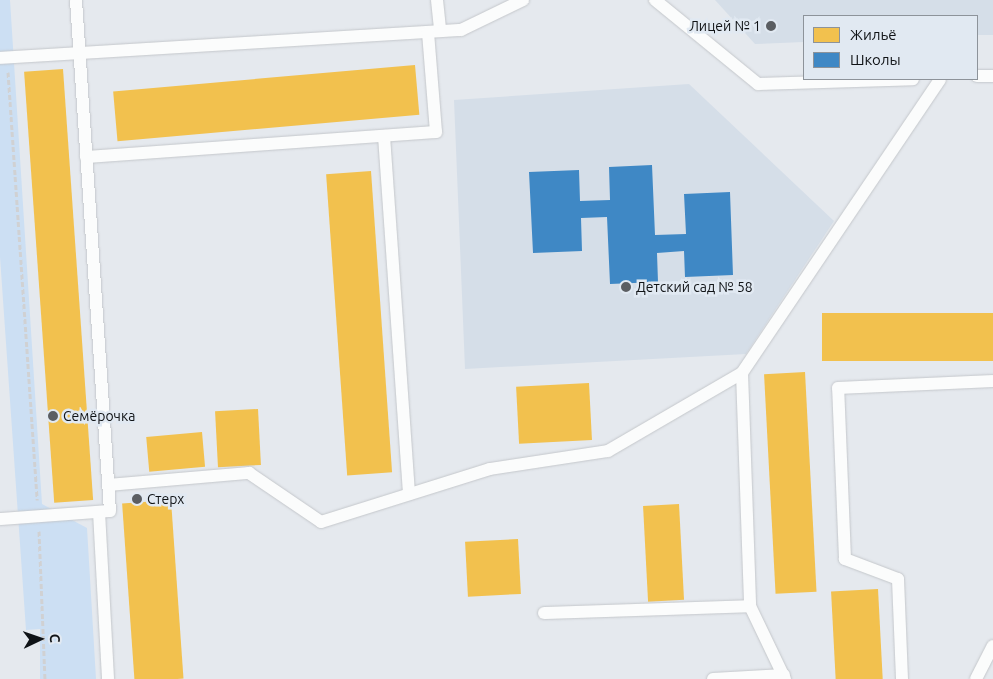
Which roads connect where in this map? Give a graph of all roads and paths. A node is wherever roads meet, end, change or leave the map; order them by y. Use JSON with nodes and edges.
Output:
{"nodes":[{"id":1,"x":76,"y":0,"type":"edge"},
{"id":2,"x":437,"y":0,"type":"edge"},
{"id":3,"x":524,"y":0,"type":"edge"},
{"id":4,"x":655,"y":0,"type":"edge"},
{"id":5,"x":434,"y":31,"type":"junction"},
{"id":6,"x":79,"y":53,"type":"junction"},
{"id":7,"x":1,"y":58,"type":"edge"},
{"id":8,"x":978,"y":76,"type":"edge"},
{"id":9,"x":993,"y":76,"type":"edge"},
{"id":10,"x":882,"y":80,"type":"edge"},
{"id":11,"x":939,"y":80,"type":"edge"},
{"id":12,"x":384,"y":136,"type":"junction"},
{"id":13,"x":86,"y":158,"type":"junction"},
{"id":14,"x":742,"y":373,"type":"junction"},
{"id":15,"x":993,"y":381,"type":"edge"},
{"id":16,"x":108,"y":486,"type":"junction"},
{"id":17,"x":409,"y":494,"type":"junction"},
{"id":18,"x":98,"y":512,"type":"junction"},
{"id":19,"x":38,"y":516,"type":"junction"},
{"id":20,"x":0,"y":519,"type":"edge"},
{"id":21,"x":750,"y":606,"type":"junction"},
{"id":22,"x":544,"y":613,"type":"dead end"},
{"id":23,"x":993,"y":646,"type":"edge"},
{"id":24,"x":785,"y":677,"type":"edge"},
{"id":25,"x":45,"y":679,"type":"edge"},
{"id":26,"x":108,"y":679,"type":"edge"},
{"id":27,"x":713,"y":679,"type":"edge"},
{"id":28,"x":902,"y":679,"type":"edge"},
{"id":29,"x":976,"y":679,"type":"edge"}],
"edges":[{"from":1,"to":6,"type":"lane"},
{"from":2,"to":5,"type":"lane"},
{"from":3,"to":5,"type":"lane"},
{"from":4,"to":10,"type":"lane"},
{"from":5,"to":6,"type":"lane"},
{"from":5,"to":12,"type":"lane"},
{"from":6,"to":7,"type":"lane"},
{"from":6,"to":13,"type":"lane"},
{"from":7,"to":19,"type":"path"},
{"from":8,"to":9,"type":"lane"},
{"from":11,"to":14,"type":"lane"},
{"from":12,"to":13,"type":"lane"},
{"from":12,"to":17,"type":"lane"},
{"from":13,"to":16,"type":"lane"},
{"from":14,"to":17,"type":"lane"},
{"from":14,"to":21,"type":"lane"},
{"from":15,"to":28,"type":"lane"},
{"from":16,"to":17,"type":"lane"},
{"from":16,"to":18,"type":"lane"},
{"from":18,"to":19,"type":"lane"},
{"from":18,"to":26,"type":"lane"},
{"from":19,"to":20,"type":"lane"},
{"from":19,"to":25,"type":"path"},
{"from":21,"to":22,"type":"lane"},
{"from":21,"to":24,"type":"lane"},
{"from":23,"to":29,"type":"lane"},
{"from":24,"to":27,"type":"lane"}]}
